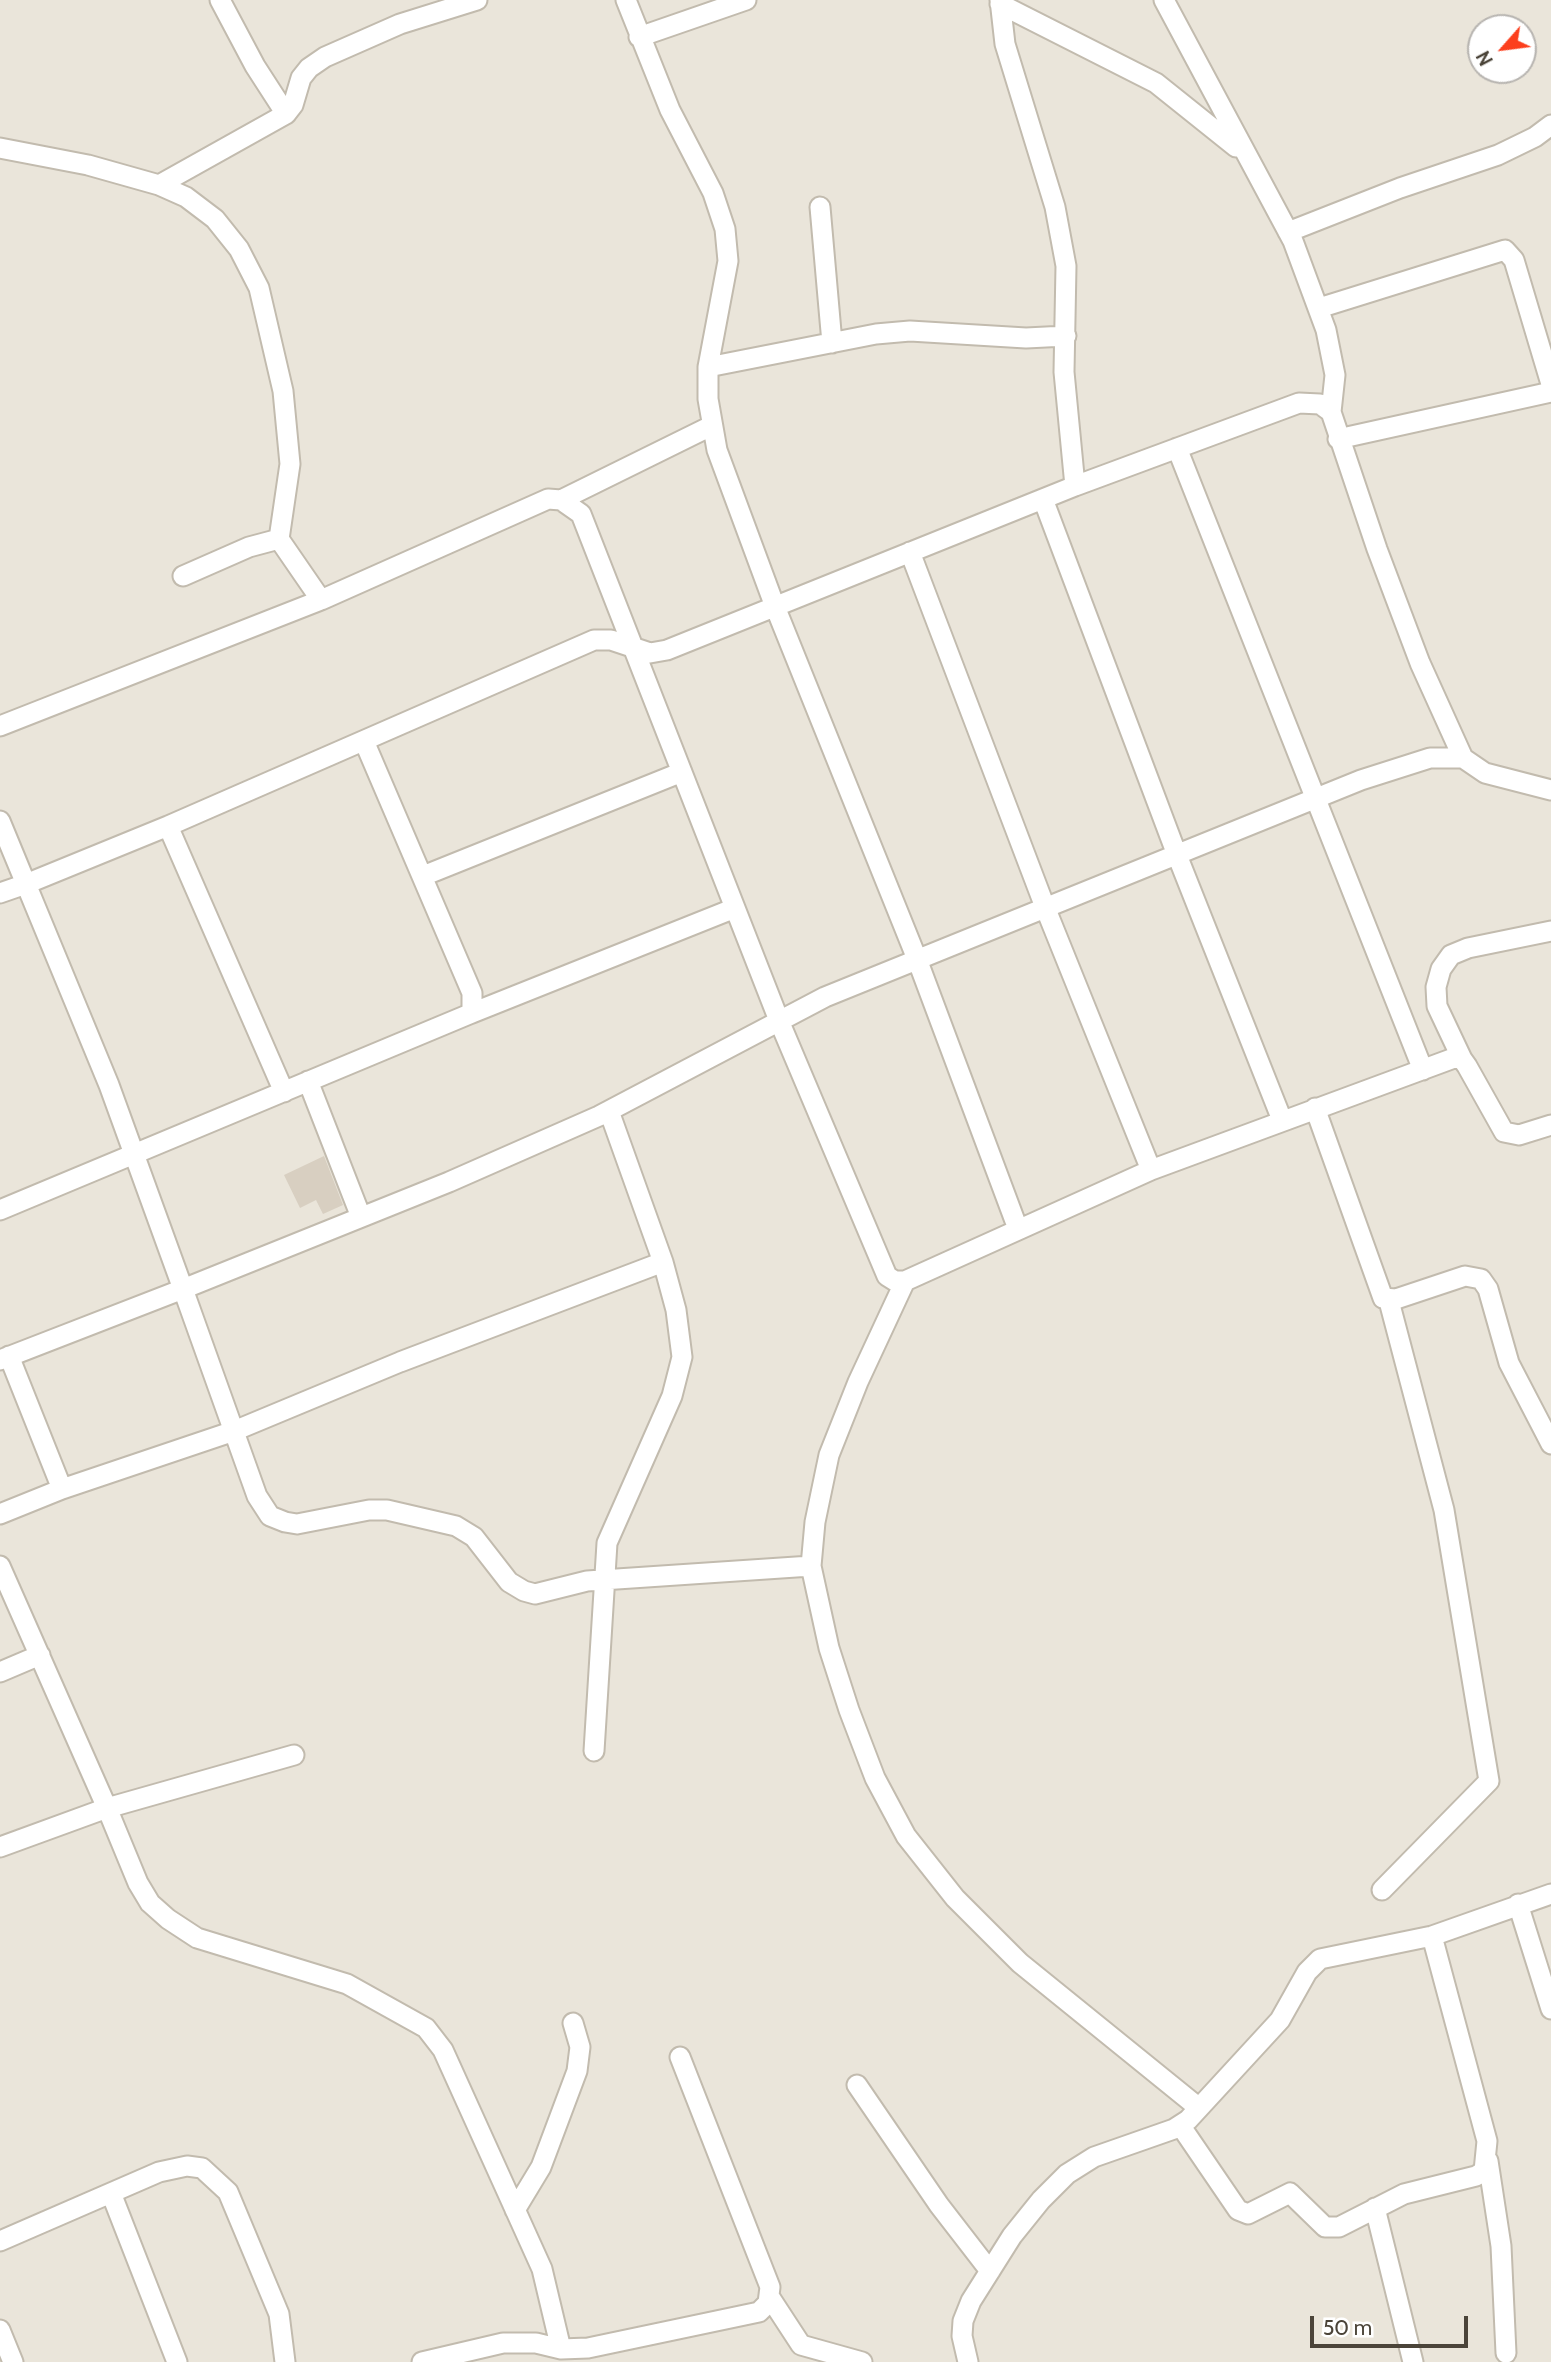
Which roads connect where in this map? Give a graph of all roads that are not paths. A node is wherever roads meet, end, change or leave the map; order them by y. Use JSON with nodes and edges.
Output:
{"nodes":[{"id":1,"x":220,"y":0,"type":"edge"},
{"id":2,"x":477,"y":0,"type":"edge"},
{"id":3,"x":626,"y":0,"type":"edge"},
{"id":4,"x":746,"y":0,"type":"edge"},
{"id":5,"x":1164,"y":0,"type":"edge"},
{"id":6,"x":1000,"y":2,"type":"edge"},
{"id":7,"x":639,"y":37,"type":"junction"},
{"id":8,"x":286,"y":114,"type":"junction"},
{"id":9,"x":1551,"y":125,"type":"edge"},
{"id":10,"x":0,"y":148,"type":"edge"},
{"id":11,"x":1245,"y":155,"type":"junction"},
{"id":12,"x":159,"y":185,"type":"junction"},
{"id":13,"x":820,"y":207,"type":"dead end"},
{"id":14,"x":1288,"y":232,"type":"junction"},
{"id":15,"x":1319,"y":308,"type":"junction"},
{"id":16,"x":1066,"y":336,"type":"junction"},
{"id":17,"x":832,"y":343,"type":"junction"},
{"id":18,"x":708,"y":367,"type":"junction"},
{"id":19,"x":1551,"y":384,"type":"edge"},
{"id":20,"x":1551,"y":392,"type":"edge"},
{"id":21,"x":1331,"y":412,"type":"junction"},
{"id":22,"x":711,"y":426,"type":"junction"},
{"id":23,"x":1338,"y":439,"type":"junction"},
{"id":24,"x":1177,"y":449,"type":"junction"},
{"id":25,"x":1075,"y":486,"type":"junction"},
{"id":26,"x":561,"y":499,"type":"junction"},
{"id":27,"x":1043,"y":499,"type":"junction"},
{"id":28,"x":279,"y":539,"type":"junction"},
{"id":29,"x":910,"y":552,"type":"junction"},
{"id":30,"x":183,"y":576,"type":"dead end"},
{"id":31,"x":321,"y":600,"type":"junction"},
{"id":32,"x":775,"y":604,"type":"junction"},
{"id":33,"x":634,"y":648,"type":"junction"},
{"id":34,"x":0,"y":726,"type":"edge"},
{"id":35,"x":364,"y":741,"type":"junction"},
{"id":36,"x":1463,"y":758,"type":"junction"},
{"id":37,"x":682,"y":772,"type":"junction"},
{"id":38,"x":1551,"y":790,"type":"edge"},
{"id":39,"x":1317,"y":800,"type":"junction"},
{"id":40,"x":0,"y":821,"type":"edge"},
{"id":41,"x":168,"y":826,"type":"junction"},
{"id":42,"x":1177,"y":855,"type":"junction"},
{"id":43,"x":423,"y":876,"type":"junction"},
{"id":44,"x":26,"y":884,"type":"junction"},
{"id":45,"x":0,"y":893,"type":"edge"},
{"id":46,"x":1045,"y":907,"type":"junction"},
{"id":47,"x":735,"y":908,"type":"junction"},
{"id":48,"x":1551,"y":931,"type":"edge"},
{"id":49,"x":917,"y":959,"type":"junction"},
{"id":50,"x":472,"y":1013,"type":"junction"},
{"id":51,"x":780,"y":1023,"type":"junction"},
{"id":52,"x":1462,"y":1059,"type":"junction"},
{"id":53,"x":1423,"y":1070,"type":"junction"},
{"id":54,"x":308,"y":1082,"type":"junction"},
{"id":55,"x":284,"y":1092,"type":"junction"},
{"id":56,"x":1315,"y":1108,"type":"junction"},
{"id":57,"x":609,"y":1111,"type":"junction"},
{"id":58,"x":1282,"y":1119,"type":"junction"},
{"id":59,"x":1551,"y":1125,"type":"edge"},
{"id":60,"x":135,"y":1156,"type":"junction"},
{"id":61,"x":1151,"y":1170,"type":"junction"},
{"id":62,"x":0,"y":1210,"type":"edge"},
{"id":63,"x":361,"y":1217,"type":"junction"},
{"id":64,"x":1018,"y":1229,"type":"junction"},
{"id":65,"x":663,"y":1262,"type":"junction"},
{"id":66,"x":905,"y":1281,"type":"junction"},
{"id":67,"x":183,"y":1289,"type":"junction"},
{"id":68,"x":1389,"y":1301,"type":"junction"},
{"id":69,"x":5,"y":1358,"type":"edge"},
{"id":70,"x":234,"y":1431,"type":"junction"},
{"id":71,"x":1551,"y":1444,"type":"edge"},
{"id":72,"x":62,"y":1489,"type":"junction"},
{"id":73,"x":0,"y":1514,"type":"edge"},
{"id":74,"x":0,"y":1566,"type":"edge"},
{"id":75,"x":811,"y":1566,"type":"junction"},
{"id":76,"x":605,"y":1582,"type":"junction"},
{"id":77,"x":40,"y":1655,"type":"junction"},
{"id":78,"x":0,"y":1672,"type":"edge"},
{"id":79,"x":594,"y":1751,"type":"dead end"},
{"id":80,"x":294,"y":1755,"type":"dead end"},
{"id":81,"x":107,"y":1808,"type":"junction"},
{"id":82,"x":0,"y":1847,"type":"edge"},
{"id":83,"x":1382,"y":1890,"type":"dead end"},
{"id":84,"x":1551,"y":1894,"type":"edge"},
{"id":85,"x":1518,"y":1904,"type":"junction"},
{"id":86,"x":1432,"y":1936,"type":"junction"},
{"id":87,"x":1551,"y":2009,"type":"edge"},
{"id":88,"x":573,"y":2022,"type":"dead end"},
{"id":89,"x":680,"y":2057,"type":"dead end"},
{"id":90,"x":857,"y":2085,"type":"dead end"},
{"id":91,"x":1199,"y":2108,"type":"junction"},
{"id":92,"x":1180,"y":2125,"type":"junction"},
{"id":93,"x":1488,"y":2161,"type":"junction"},
{"id":94,"x":111,"y":2193,"type":"junction"},
{"id":95,"x":1376,"y":2208,"type":"junction"},
{"id":96,"x":515,"y":2210,"type":"junction"},
{"id":97,"x":0,"y":2241,"type":"edge"},
{"id":98,"x":990,"y":2271,"type":"junction"},
{"id":99,"x":769,"y":2296,"type":"junction"},
{"id":100,"x":0,"y":2330,"type":"edge"},
{"id":101,"x":561,"y":2349,"type":"junction"},
{"id":102,"x":1506,"y":2353,"type":"dead end"},
{"id":103,"x":13,"y":2362,"type":"edge"},
{"id":104,"x":177,"y":2362,"type":"edge"},
{"id":105,"x":285,"y":2362,"type":"edge"},
{"id":106,"x":422,"y":2362,"type":"edge"},
{"id":107,"x":862,"y":2362,"type":"edge"},
{"id":108,"x":967,"y":2362,"type":"edge"},
{"id":109,"x":1413,"y":2362,"type":"edge"}],
"edges":[{"from":1,"to":8,"type":"street"},
{"from":2,"to":8,"type":"street"},
{"from":3,"to":7,"type":"street"},
{"from":4,"to":7,"type":"street"},
{"from":5,"to":11,"type":"street"},
{"from":6,"to":11,"type":"street"},
{"from":6,"to":16,"type":"street"},
{"from":7,"to":18,"type":"street"},
{"from":8,"to":12,"type":"street"},
{"from":9,"to":14,"type":"street"},
{"from":10,"to":12,"type":"street"},
{"from":11,"to":14,"type":"street"},
{"from":12,"to":28,"type":"street"},
{"from":13,"to":17,"type":"street"},
{"from":14,"to":15,"type":"street"},
{"from":15,"to":19,"type":"street"},
{"from":15,"to":21,"type":"street"},
{"from":16,"to":17,"type":"street"},
{"from":16,"to":25,"type":"street"},
{"from":17,"to":18,"type":"street"},
{"from":18,"to":22,"type":"street"},
{"from":20,"to":23,"type":"street"},
{"from":21,"to":23,"type":"street"},
{"from":21,"to":24,"type":"street"},
{"from":22,"to":26,"type":"street"},
{"from":22,"to":32,"type":"street"},
{"from":23,"to":36,"type":"street"},
{"from":24,"to":25,"type":"street"},
{"from":24,"to":39,"type":"street"},
{"from":25,"to":27,"type":"street"},
{"from":26,"to":31,"type":"street"},
{"from":26,"to":33,"type":"street"},
{"from":27,"to":29,"type":"street"},
{"from":27,"to":42,"type":"street"},
{"from":28,"to":30,"type":"street"},
{"from":28,"to":31,"type":"street"},
{"from":29,"to":32,"type":"street"},
{"from":29,"to":46,"type":"street"},
{"from":31,"to":34,"type":"street"},
{"from":32,"to":33,"type":"street"},
{"from":32,"to":49,"type":"street"},
{"from":33,"to":35,"type":"street"},
{"from":33,"to":37,"type":"street"},
{"from":35,"to":41,"type":"street"},
{"from":35,"to":43,"type":"street"},
{"from":36,"to":38,"type":"street"},
{"from":36,"to":39,"type":"street"},
{"from":37,"to":43,"type":"street"},
{"from":37,"to":47,"type":"street"},
{"from":39,"to":42,"type":"street"},
{"from":39,"to":53,"type":"street"},
{"from":40,"to":44,"type":"street"},
{"from":41,"to":44,"type":"street"},
{"from":41,"to":55,"type":"street"},
{"from":42,"to":46,"type":"street"},
{"from":42,"to":58,"type":"street"},
{"from":43,"to":50,"type":"street"},
{"from":44,"to":45,"type":"street"},
{"from":44,"to":60,"type":"street"},
{"from":46,"to":49,"type":"street"},
{"from":46,"to":61,"type":"street"},
{"from":47,"to":50,"type":"street"},
{"from":47,"to":51,"type":"street"},
{"from":48,"to":52,"type":"street"},
{"from":49,"to":51,"type":"street"},
{"from":49,"to":64,"type":"street"},
{"from":50,"to":54,"type":"street"},
{"from":51,"to":57,"type":"street"},
{"from":51,"to":66,"type":"street"},
{"from":52,"to":53,"type":"street"},
{"from":52,"to":59,"type":"street"},
{"from":53,"to":56,"type":"street"},
{"from":54,"to":55,"type":"street"},
{"from":54,"to":63,"type":"street"},
{"from":55,"to":60,"type":"street"},
{"from":56,"to":58,"type":"street"},
{"from":56,"to":68,"type":"street"},
{"from":57,"to":63,"type":"street"},
{"from":57,"to":65,"type":"street"},
{"from":58,"to":61,"type":"street"},
{"from":60,"to":62,"type":"street"},
{"from":60,"to":67,"type":"street"},
{"from":61,"to":64,"type":"street"},
{"from":63,"to":67,"type":"street"},
{"from":64,"to":66,"type":"street"},
{"from":65,"to":70,"type":"street"},
{"from":65,"to":76,"type":"street"},
{"from":66,"to":75,"type":"street"},
{"from":67,"to":69,"type":"street"},
{"from":67,"to":70,"type":"street"},
{"from":68,"to":71,"type":"street"},
{"from":68,"to":83,"type":"street"},
{"from":69,"to":72,"type":"street"},
{"from":70,"to":72,"type":"street"},
{"from":70,"to":76,"type":"street"},
{"from":72,"to":73,"type":"street"},
{"from":74,"to":77,"type":"street"},
{"from":75,"to":76,"type":"street"},
{"from":75,"to":91,"type":"street"},
{"from":76,"to":79,"type":"street"},
{"from":77,"to":78,"type":"street"},
{"from":77,"to":81,"type":"street"},
{"from":80,"to":81,"type":"street"},
{"from":81,"to":82,"type":"street"},
{"from":81,"to":96,"type":"street"},
{"from":84,"to":85,"type":"street"},
{"from":85,"to":86,"type":"street"},
{"from":85,"to":87,"type":"street"},
{"from":86,"to":91,"type":"street"},
{"from":86,"to":93,"type":"street"},
{"from":88,"to":96,"type":"street"},
{"from":89,"to":99,"type":"street"},
{"from":90,"to":98,"type":"street"},
{"from":91,"to":92,"type":"street"},
{"from":92,"to":95,"type":"street"},
{"from":92,"to":98,"type":"street"},
{"from":93,"to":95,"type":"street"},
{"from":93,"to":102,"type":"street"},
{"from":94,"to":97,"type":"street"},
{"from":94,"to":104,"type":"street"},
{"from":94,"to":105,"type":"street"},
{"from":95,"to":109,"type":"street"},
{"from":96,"to":101,"type":"street"},
{"from":98,"to":108,"type":"street"},
{"from":99,"to":101,"type":"street"},
{"from":99,"to":107,"type":"street"},
{"from":100,"to":103,"type":"street"},
{"from":101,"to":106,"type":"street"}]}
